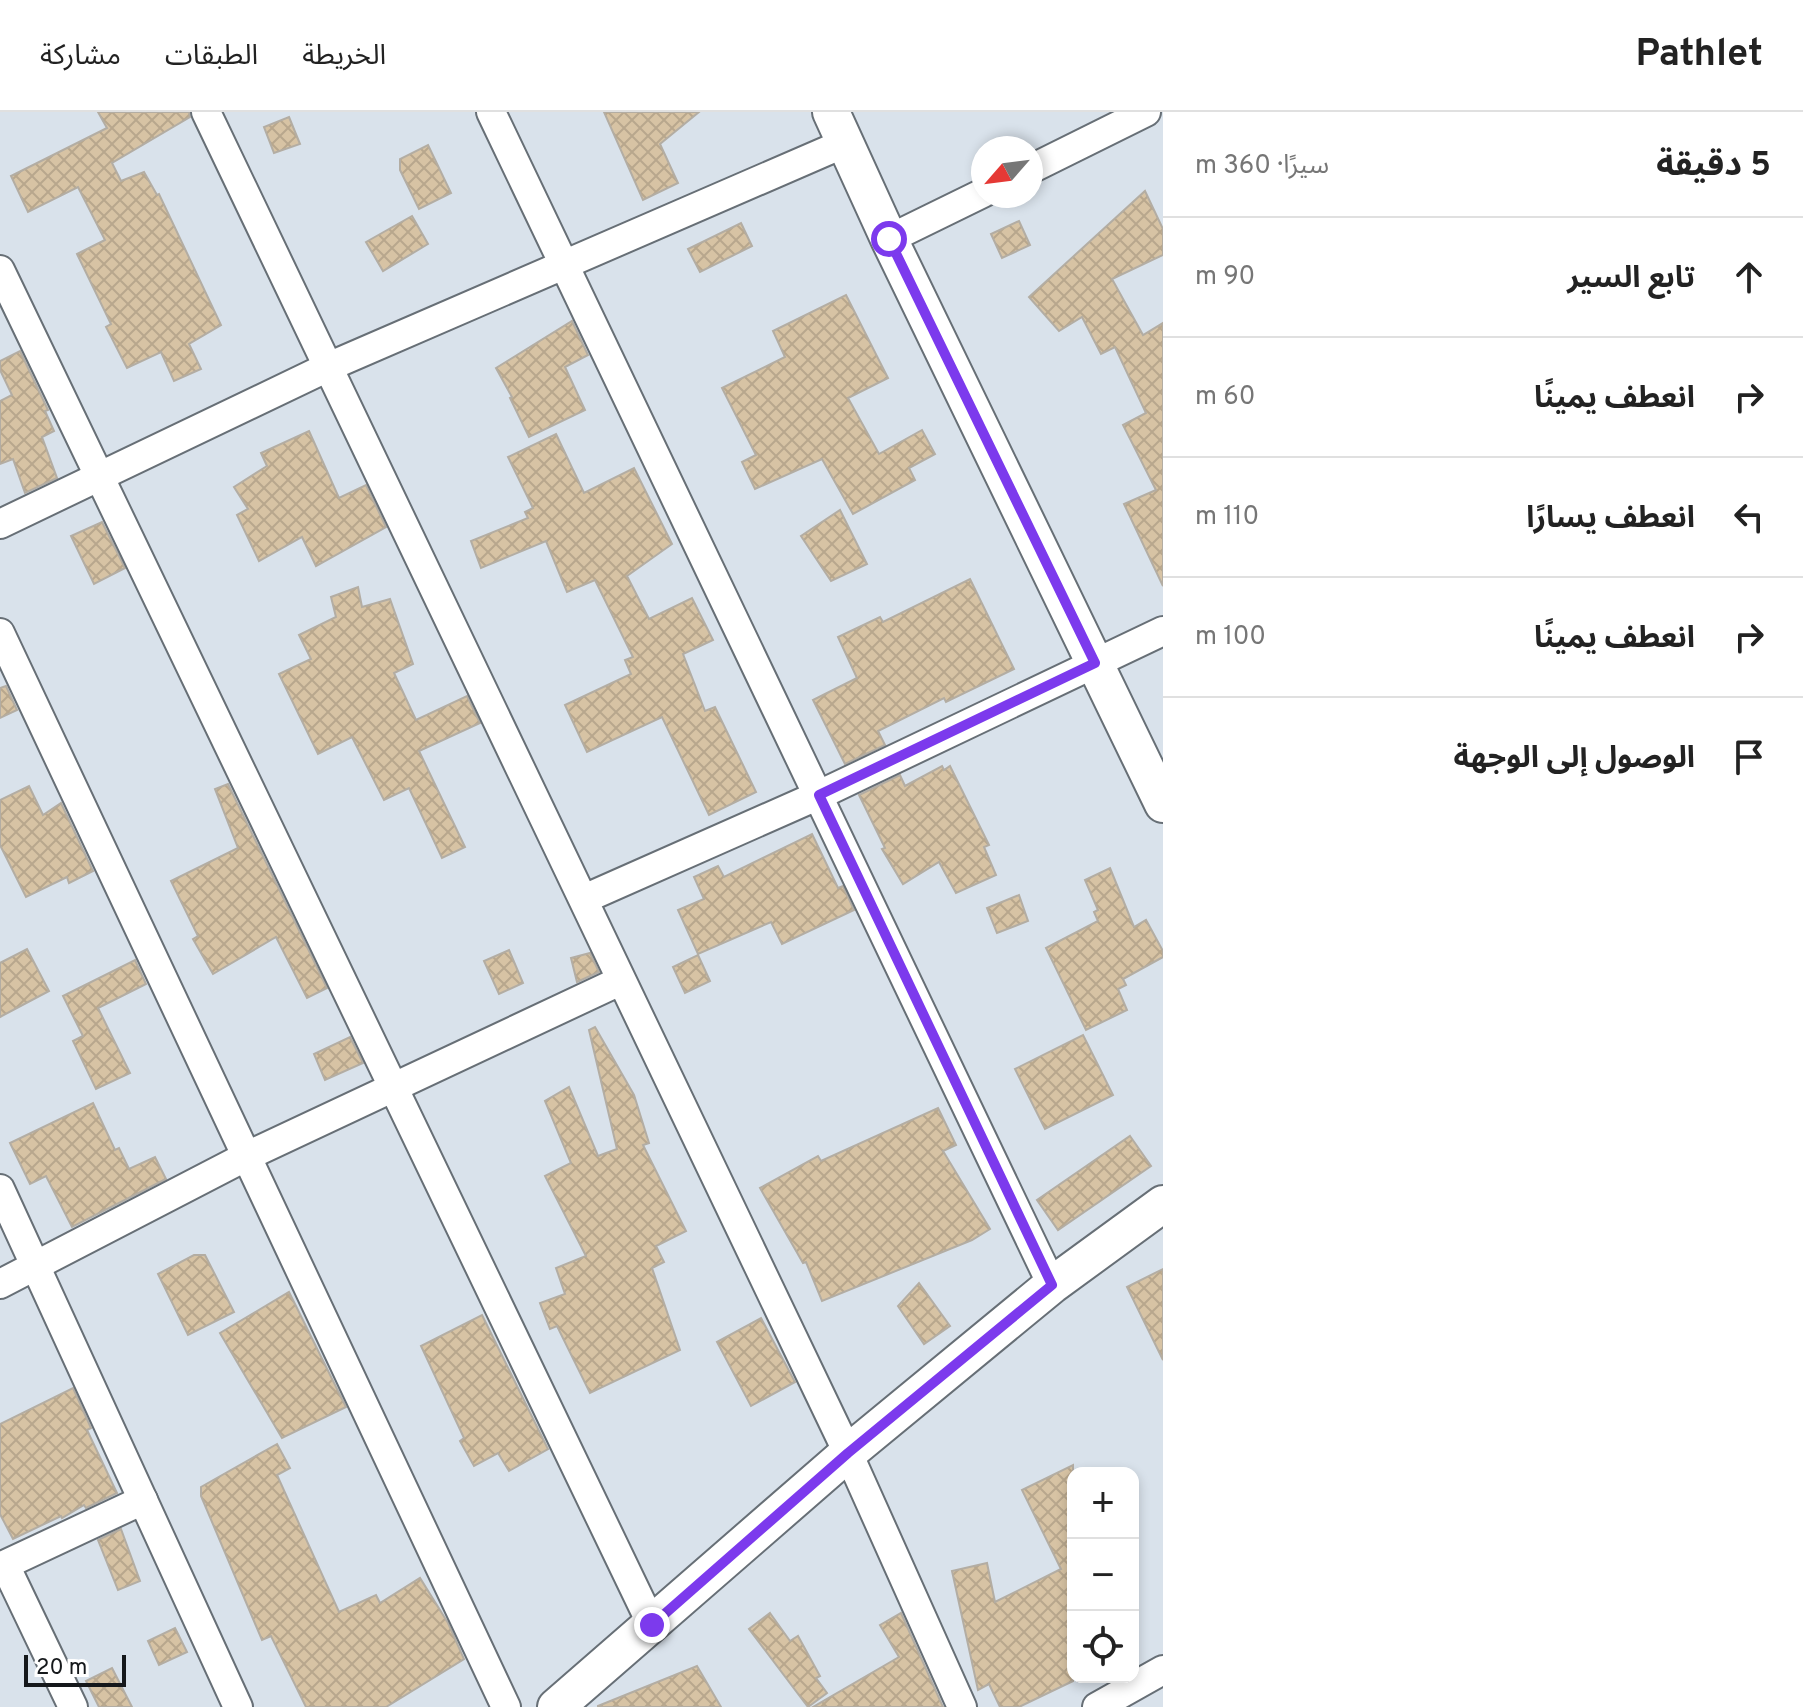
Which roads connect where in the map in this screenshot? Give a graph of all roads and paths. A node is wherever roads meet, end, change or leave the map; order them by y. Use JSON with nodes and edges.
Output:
{"nodes":[{"id":1,"x":206,"y":112,"type":"edge"},
{"id":2,"x":491,"y":112,"type":"edge"},
{"id":3,"x":1146,"y":112,"type":"edge"},
{"id":4,"x":838,"y":127,"type":"edge"},
{"id":5,"x":1043,"y":163,"type":"edge"},
{"id":6,"x":971,"y":199,"type":"edge"},
{"id":7,"x":889,"y":239,"type":"junction"},
{"id":8,"x":563,"y":266,"type":"junction"},
{"id":9,"x":0,"y":270,"type":"edge"},
{"id":10,"x":328,"y":367,"type":"junction"},
{"id":11,"x":100,"y":475,"type":"junction"},
{"id":12,"x":0,"y":524,"type":"edge"},
{"id":13,"x":1163,"y":631,"type":"edge"},
{"id":14,"x":0,"y":633,"type":"edge"},
{"id":15,"x":1095,"y":663,"type":"junction"},
{"id":16,"x":819,"y":795,"type":"junction"},
{"id":17,"x":1163,"y":804,"type":"edge"},
{"id":18,"x":584,"y":899,"type":"junction"},
{"id":19,"x":620,"y":981,"type":"junction"},
{"id":20,"x":391,"y":1087,"type":"junction"},
{"id":21,"x":247,"y":1156,"type":"junction"},
{"id":22,"x":0,"y":1189,"type":"edge"},
{"id":23,"x":1163,"y":1204,"type":"edge"},
{"id":24,"x":37,"y":1265,"type":"junction"},
{"id":25,"x":0,"y":1284,"type":"edge"},
{"id":26,"x":1052,"y":1285,"type":"junction"},
{"id":27,"x":848,"y":1453,"type":"junction"},
{"id":28,"x":143,"y":1500,"type":"junction"},
{"id":29,"x":3,"y":1566,"type":"edge"},
{"id":30,"x":652,"y":1625,"type":"junction"},
{"id":31,"x":1163,"y":1670,"type":"edge"},
{"id":32,"x":73,"y":1707,"type":"edge"},
{"id":33,"x":238,"y":1707,"type":"edge"},
{"id":34,"x":506,"y":1707,"type":"edge"},
{"id":35,"x":556,"y":1707,"type":"edge"},
{"id":36,"x":962,"y":1707,"type":"edge"},
{"id":37,"x":1097,"y":1707,"type":"edge"}],
"edges":[{"from":1,"to":10,"type":"street"},
{"from":2,"to":8,"type":"street"},
{"from":3,"to":5,"type":"street"},
{"from":4,"to":7,"type":"street"},
{"from":4,"to":8,"type":"street"},
{"from":6,"to":7,"type":"street"},
{"from":7,"to":15,"type":"street"},
{"from":8,"to":10,"type":"street"},
{"from":8,"to":16,"type":"street"},
{"from":9,"to":11,"type":"street"},
{"from":10,"to":11,"type":"street"},
{"from":10,"to":18,"type":"street"},
{"from":11,"to":12,"type":"street"},
{"from":11,"to":20,"type":"street"},
{"from":13,"to":15,"type":"street"},
{"from":14,"to":21,"type":"street"},
{"from":15,"to":16,"type":"street"},
{"from":15,"to":17,"type":"street"},
{"from":16,"to":18,"type":"street"},
{"from":16,"to":26,"type":"street"},
{"from":18,"to":19,"type":"street"},
{"from":19,"to":20,"type":"street"},
{"from":19,"to":27,"type":"street"},
{"from":20,"to":21,"type":"street"},
{"from":20,"to":30,"type":"street"},
{"from":21,"to":24,"type":"street"},
{"from":21,"to":34,"type":"street"},
{"from":22,"to":24,"type":"street"},
{"from":23,"to":26,"type":"street"},
{"from":24,"to":25,"type":"street"},
{"from":24,"to":28,"type":"street"},
{"from":26,"to":27,"type":"street"},
{"from":27,"to":30,"type":"street"},
{"from":27,"to":36,"type":"street"},
{"from":28,"to":29,"type":"street"},
{"from":28,"to":33,"type":"street"},
{"from":29,"to":32,"type":"street"},
{"from":30,"to":35,"type":"street"},
{"from":31,"to":37,"type":"street"}]}
